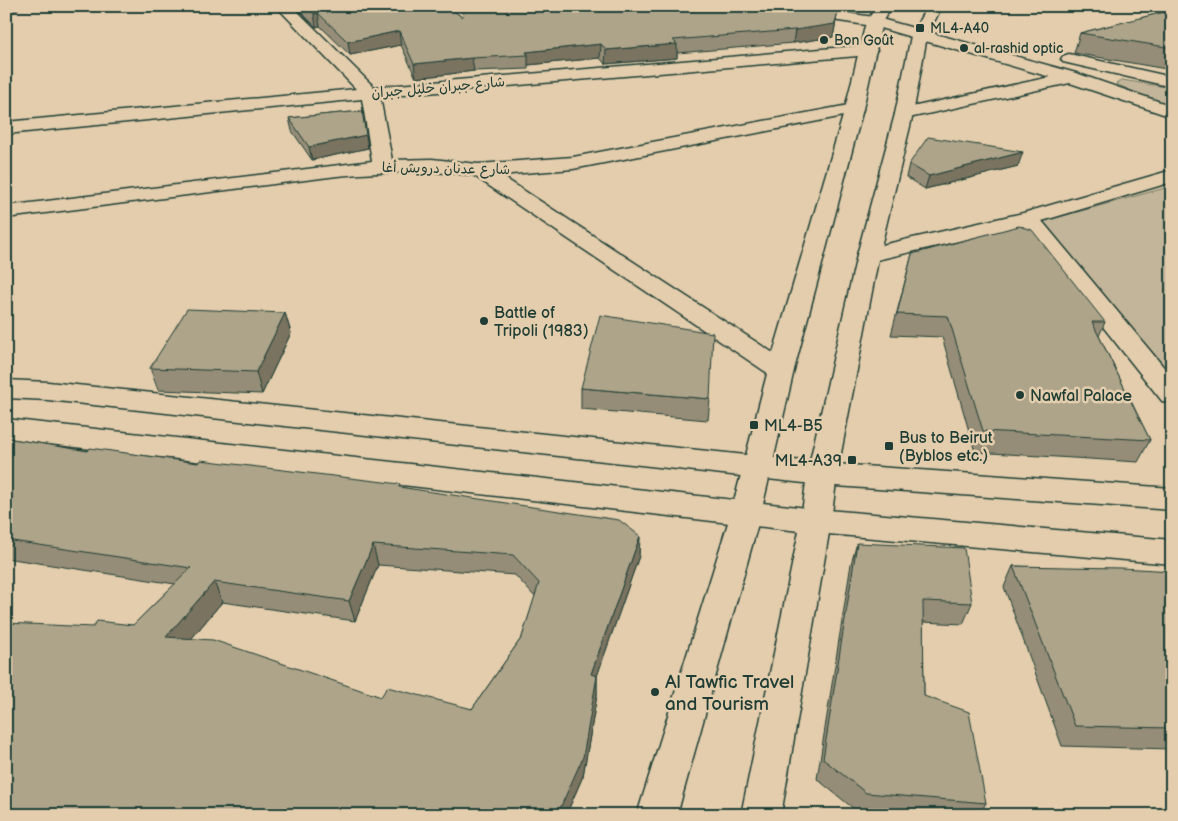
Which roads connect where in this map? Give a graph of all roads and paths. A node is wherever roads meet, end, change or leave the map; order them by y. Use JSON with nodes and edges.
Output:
{"nodes":[{"id":1,"x":12,"y":6,"type":"edge"},
{"id":2,"x":283,"y":6,"type":"edge"},
{"id":3,"x":763,"y":6,"type":"edge"},
{"id":4,"x":6,"y":8,"type":"edge"},
{"id":5,"x":876,"y":11,"type":"edge"},
{"id":6,"x":926,"y":21,"type":"edge"},
{"id":7,"x":1073,"y":46,"type":"dead end"},
{"id":8,"x":869,"y":50,"type":"junction"},
{"id":9,"x":1029,"y":50,"type":"dead end"},
{"id":10,"x":1126,"y":73,"type":"junction"},
{"id":11,"x":1070,"y":77,"type":"junction"},
{"id":12,"x":1172,"y":82,"type":"edge"},
{"id":13,"x":1108,"y":89,"type":"junction"},
{"id":14,"x":370,"y":93,"type":"junction"},
{"id":15,"x":854,"y":109,"type":"junction"},
{"id":16,"x":1172,"y":112,"type":"edge"},
{"id":17,"x":904,"y":114,"type":"junction"},
{"id":18,"x":6,"y":128,"type":"edge"},
{"id":19,"x":383,"y":166,"type":"junction"},
{"id":20,"x":478,"y":170,"type":"junction"},
{"id":21,"x":1172,"y":176,"type":"edge"},
{"id":22,"x":6,"y":212,"type":"edge"},
{"id":23,"x":1028,"y":218,"type":"junction"},
{"id":24,"x":868,"y":255,"type":"junction"},
{"id":25,"x":781,"y":370,"type":"junction"},
{"id":26,"x":6,"y":389,"type":"edge"},
{"id":27,"x":1172,"y":395,"type":"edge"},
{"id":28,"x":9,"y":433,"type":"edge"},
{"id":29,"x":759,"y":467,"type":"junction"},
{"id":30,"x":822,"y":474,"type":"junction"},
{"id":31,"x":1172,"y":499,"type":"edge"},
{"id":32,"x":746,"y":513,"type":"junction"},
{"id":33,"x":816,"y":521,"type":"junction"},
{"id":34,"x":1172,"y":552,"type":"edge"},
{"id":35,"x":657,"y":815,"type":"edge"},
{"id":36,"x":761,"y":815,"type":"edge"}],
"edges":[{"from":1,"to":4,"type":"main road"},
{"from":2,"to":14,"type":"main road"},
{"from":3,"to":5,"type":"main road"},
{"from":5,"to":6,"type":"main road"},
{"from":5,"to":8,"type":"main road"},
{"from":6,"to":9,"type":"main road"},
{"from":6,"to":11,"type":"main road"},
{"from":6,"to":17,"type":"main road"},
{"from":7,"to":10,"type":"main road"},
{"from":8,"to":14,"type":"main road","name":"شارع جبران خليل جبران"},
{"from":8,"to":15,"type":"main road"},
{"from":10,"to":12,"type":"main road"},
{"from":10,"to":13,"type":"main road"},
{"from":11,"to":13,"type":"main road"},
{"from":11,"to":17,"type":"main road"},
{"from":13,"to":16,"type":"main road"},
{"from":14,"to":18,"type":"main road","name":"شارع جبران خليل جبران"},
{"from":14,"to":19,"type":"main road"},
{"from":15,"to":20,"type":"main road","name":"شارع عدنان درويش أغا"},
{"from":15,"to":25,"type":"main road"},
{"from":17,"to":24,"type":"main road"},
{"from":19,"to":20,"type":"main road","name":"شارع عدنان درويش أغا"},
{"from":19,"to":22,"type":"main road","name":"شارع عدنان درويش أغا"},
{"from":20,"to":25,"type":"main road"},
{"from":21,"to":23,"type":"main road"},
{"from":23,"to":24,"type":"main road"},
{"from":23,"to":27,"type":"main road"},
{"from":24,"to":30,"type":"main road"},
{"from":25,"to":29,"type":"main road"},
{"from":26,"to":29,"type":"main road"},
{"from":28,"to":32,"type":"main road"},
{"from":29,"to":30,"type":"main road"},
{"from":29,"to":32,"type":"main road"},
{"from":30,"to":31,"type":"main road"},
{"from":30,"to":33,"type":"main road"},
{"from":32,"to":33,"type":"main road"},
{"from":32,"to":35,"type":"main road"},
{"from":33,"to":34,"type":"main road"},
{"from":33,"to":36,"type":"main road"}]}
